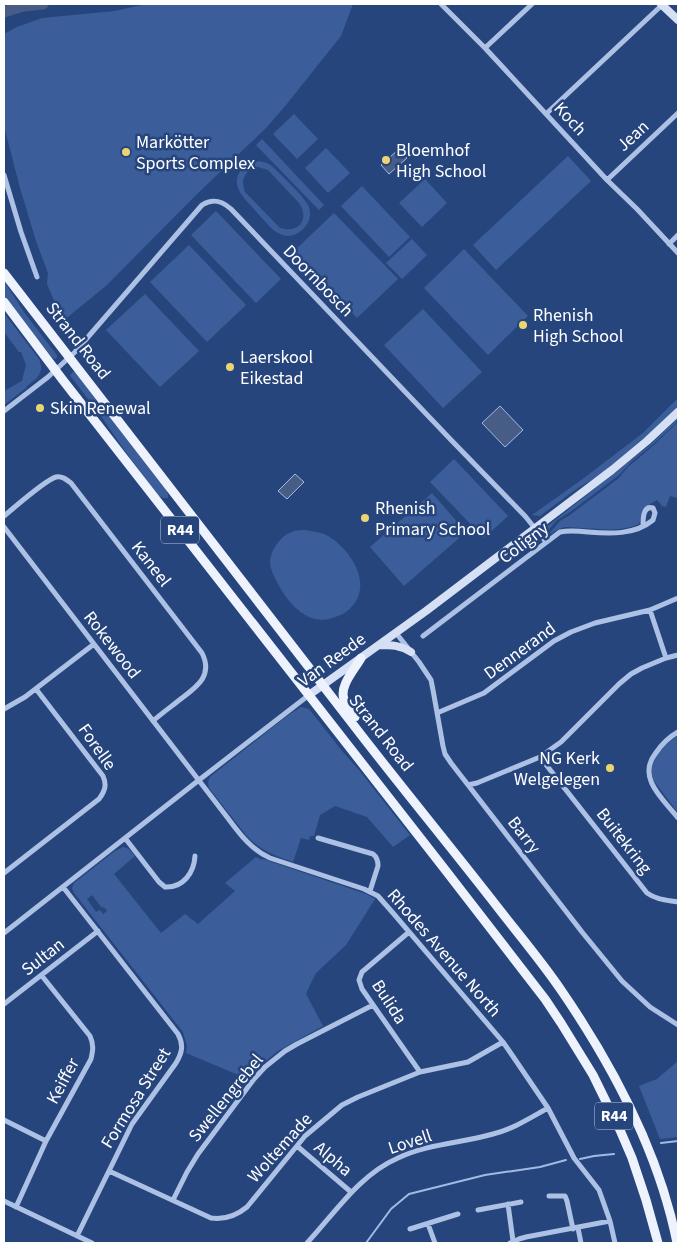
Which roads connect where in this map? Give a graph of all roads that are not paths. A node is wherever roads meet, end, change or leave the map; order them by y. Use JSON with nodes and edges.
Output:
{"nodes":[{"id":1,"x":441,"y":4,"type":"edge"},
{"id":2,"x":532,"y":4,"type":"edge"},
{"id":3,"x":661,"y":4,"type":"edge"},
{"id":4,"x":678,"y":20,"type":"edge"},
{"id":5,"x":486,"y":48,"type":"junction"},
{"id":6,"x":678,"y":113,"type":"edge"},
{"id":7,"x":546,"y":114,"type":"junction"},
{"id":8,"x":4,"y":175,"type":"edge"},
{"id":9,"x":607,"y":180,"type":"junction"},
{"id":10,"x":678,"y":235,"type":"edge"},
{"id":11,"x":669,"y":244,"type":"junction"},
{"id":12,"x":678,"y":253,"type":"edge"},
{"id":13,"x":4,"y":273,"type":"edge"},
{"id":14,"x":38,"y":277,"type":"dead end"},
{"id":15,"x":4,"y":302,"type":"edge"},
{"id":16,"x":69,"y":358,"type":"junction"},
{"id":17,"x":56,"y":370,"type":"junction"},
{"id":18,"x":4,"y":411,"type":"edge"},
{"id":19,"x":678,"y":412,"type":"edge"},
{"id":20,"x":4,"y":516,"type":"edge"},
{"id":21,"x":643,"y":526,"type":"junction"},
{"id":22,"x":4,"y":527,"type":"edge"},
{"id":23,"x":535,"y":528,"type":"junction"},
{"id":24,"x":546,"y":542,"type":"junction"},
{"id":25,"x":678,"y":598,"type":"edge"},
{"id":26,"x":650,"y":610,"type":"junction"},
{"id":27,"x":396,"y":633,"type":"junction"},
{"id":28,"x":423,"y":636,"type":"dead end"},
{"id":29,"x":94,"y":644,"type":"junction"},
{"id":30,"x":379,"y":645,"type":"junction"},
{"id":31,"x":411,"y":652,"type":"junction"},
{"id":32,"x":678,"y":655,"type":"edge"},
{"id":33,"x":362,"y":658,"type":"junction"},
{"id":34,"x":666,"y":658,"type":"junction"},
{"id":35,"x":324,"y":685,"type":"junction"},
{"id":36,"x":36,"y":689,"type":"junction"},
{"id":37,"x":310,"y":696,"type":"junction"},
{"id":38,"x":4,"y":709,"type":"edge"},
{"id":39,"x":437,"y":713,"type":"junction"},
{"id":40,"x":153,"y":721,"type":"junction"},
{"id":41,"x":678,"y":732,"type":"edge"},
{"id":42,"x":363,"y":737,"type":"junction"},
{"id":43,"x":540,"y":757,"type":"junction"},
{"id":44,"x":199,"y":780,"type":"junction"},
{"id":45,"x":468,"y":785,"type":"junction"},
{"id":46,"x":678,"y":818,"type":"edge"},
{"id":47,"x":125,"y":838,"type":"junction"},
{"id":48,"x":318,"y":838,"type":"dead end"},
{"id":49,"x":195,"y":856,"type":"dead end"},
{"id":50,"x":4,"y":873,"type":"edge"},
{"id":51,"x":63,"y":887,"type":"junction"},
{"id":52,"x":370,"y":891,"type":"junction"},
{"id":53,"x":678,"y":902,"type":"edge"},
{"id":54,"x":98,"y":931,"type":"junction"},
{"id":55,"x":409,"y":932,"type":"junction"},
{"id":56,"x":4,"y":933,"type":"edge"},
{"id":57,"x":42,"y":976,"type":"junction"},
{"id":58,"x":4,"y":1004,"type":"edge"},
{"id":59,"x":373,"y":1004,"type":"junction"},
{"id":60,"x":678,"y":1025,"type":"edge"},
{"id":61,"x":502,"y":1042,"type":"junction"},
{"id":62,"x":420,"y":1072,"type":"junction"},
{"id":63,"x":548,"y":1108,"type":"junction"},
{"id":64,"x":4,"y":1120,"type":"edge"},
{"id":65,"x":46,"y":1141,"type":"junction"},
{"id":66,"x":297,"y":1146,"type":"junction"},
{"id":67,"x":109,"y":1171,"type":"junction"},
{"id":68,"x":659,"y":1178,"type":"junction"},
{"id":69,"x":351,"y":1192,"type":"junction"},
{"id":70,"x":548,"y":1196,"type":"dead end"},
{"id":71,"x":173,"y":1200,"type":"junction"},
{"id":72,"x":4,"y":1201,"type":"edge"},
{"id":73,"x":521,"y":1202,"type":"dead end"},
{"id":74,"x":508,"y":1204,"type":"junction"},
{"id":75,"x":16,"y":1207,"type":"junction"},
{"id":76,"x":478,"y":1210,"type":"dead end"},
{"id":77,"x":458,"y":1214,"type":"dead end"},
{"id":78,"x":610,"y":1222,"type":"junction"},
{"id":79,"x":428,"y":1224,"type":"junction"},
{"id":80,"x":678,"y":1226,"type":"edge"},
{"id":81,"x":410,"y":1229,"type":"dead end"},
{"id":82,"x":576,"y":1229,"type":"junction"},
{"id":83,"x":77,"y":1236,"type":"junction"},
{"id":84,"x":312,"y":1238,"type":"junction"},
{"id":85,"x":512,"y":1242,"type":"edge"},
{"id":86,"x":92,"y":1243,"type":"edge"},
{"id":87,"x":307,"y":1243,"type":"edge"},
{"id":88,"x":317,"y":1243,"type":"edge"},
{"id":89,"x":434,"y":1243,"type":"edge"},
{"id":90,"x":581,"y":1243,"type":"edge"},
{"id":91,"x":615,"y":1243,"type":"edge"},
{"id":92,"x":658,"y":1243,"type":"edge"},
{"id":93,"x":677,"y":1243,"type":"edge"}],
"edges":[{"from":1,"to":5,"type":"street","name":"Koch"},
{"from":2,"to":5,"type":"street"},
{"from":3,"to":4,"type":"street"},
{"from":3,"to":7,"type":"street"},
{"from":5,"to":7,"type":"street","name":"Koch"},
{"from":6,"to":9,"type":"street","name":"Jean"},
{"from":7,"to":9,"type":"street","name":"Koch"},
{"from":8,"to":14,"type":"street"},
{"from":9,"to":11,"type":"street","name":"Koch"},
{"from":10,"to":11,"type":"street"},
{"from":11,"to":12,"type":"street","name":"Koch"},
{"from":13,"to":16,"type":"main road","name":"Strand Road","number":"R44"},
{"from":15,"to":17,"type":"main road","name":"Strand Road","number":"R44"},
{"from":16,"to":17,"type":"street"},
{"from":16,"to":23,"type":"street","name":"Doornbosch"},
{"from":16,"to":35,"type":"main road","name":"Strand Road","number":"R44"},
{"from":17,"to":18,"type":"street"},
{"from":17,"to":37,"type":"main road","name":"Strand Road","number":"R44"},
{"from":19,"to":23,"type":"street","name":"Van Reede"},
{"from":20,"to":40,"type":"street","name":"Kaneel"},
{"from":21,"to":21,"type":"street","name":"Coligny"},
{"from":21,"to":24,"type":"street","name":"Coligny"},
{"from":22,"to":29,"type":"street","name":"Rokewood"},
{"from":23,"to":24,"type":"street","name":"Doornbosch"},
{"from":23,"to":27,"type":"street","name":"Van Reede"},
{"from":24,"to":28,"type":"street","name":"Coligny"},
{"from":25,"to":26,"type":"street","name":"Dennerand"},
{"from":26,"to":34,"type":"street"},
{"from":26,"to":39,"type":"street","name":"Dennerand"},
{"from":27,"to":30,"type":"street","name":"Van Reede"},
{"from":27,"to":31,"type":"street","name":"Barry"},
{"from":29,"to":36,"type":"street"},
{"from":29,"to":40,"type":"street","name":"Rokewood"},
{"from":30,"to":31,"type":"street"},
{"from":30,"to":33,"type":"street","name":"Van Reede"},
{"from":31,"to":39,"type":"street","name":"Barry"},
{"from":32,"to":34,"type":"street"},
{"from":33,"to":35,"type":"street","name":"Van Reede"},
{"from":33,"to":42,"type":"main road"},
{"from":34,"to":43,"type":"street"},
{"from":35,"to":37,"type":"street","name":"Van Reede"},
{"from":35,"to":42,"type":"main road","name":"Strand Road","number":"R44"},
{"from":36,"to":38,"type":"street"},
{"from":36,"to":50,"type":"street","name":"Forelle"},
{"from":37,"to":44,"type":"street","name":"Van Reede"},
{"from":37,"to":92,"type":"main road","name":"Strand Road","number":"R44"},
{"from":39,"to":45,"type":"street","name":"Barry"},
{"from":40,"to":44,"type":"street","name":"Rokewood"},
{"from":41,"to":46,"type":"street"},
{"from":42,"to":68,"type":"main road","name":"Strand Road","number":"R44"},
{"from":43,"to":45,"type":"street"},
{"from":43,"to":53,"type":"street","name":"Buitekring"},
{"from":44,"to":47,"type":"street","name":"Van Reede"},
{"from":44,"to":52,"type":"street","name":"Rhodes Avenue North"},
{"from":45,"to":60,"type":"street","name":"Barry"},
{"from":47,"to":49,"type":"street"},
{"from":47,"to":51,"type":"street","name":"Van Reede"},
{"from":48,"to":52,"type":"street"},
{"from":51,"to":54,"type":"street","name":"Formosa Street"},
{"from":51,"to":56,"type":"street","name":"Van Reede"},
{"from":52,"to":55,"type":"street","name":"Rhodes Avenue North"},
{"from":54,"to":57,"type":"street","name":"Sultan"},
{"from":54,"to":67,"type":"street","name":"Formosa Street"},
{"from":55,"to":59,"type":"street","name":"Bulida"},
{"from":55,"to":61,"type":"street","name":"Rhodes Avenue North"},
{"from":57,"to":58,"type":"street","name":"Sultan"},
{"from":57,"to":65,"type":"street","name":"Keiffer"},
{"from":59,"to":62,"type":"street","name":"Bulida"},
{"from":59,"to":71,"type":"street","name":"Swellengrebel"},
{"from":61,"to":62,"type":"street","name":"Woltemade"},
{"from":61,"to":63,"type":"street","name":"Rhodes Avenue North"},
{"from":62,"to":66,"type":"street","name":"Woltemade"},
{"from":63,"to":69,"type":"street","name":"Lovell"},
{"from":63,"to":78,"type":"street","name":"Rhodes Avenue North"},
{"from":64,"to":65,"type":"street"},
{"from":65,"to":75,"type":"street","name":"Keiffer"},
{"from":66,"to":69,"type":"street","name":"Alpha"},
{"from":66,"to":71,"type":"street","name":"Woltemade"},
{"from":67,"to":71,"type":"street","name":"Woltemade"},
{"from":67,"to":83,"type":"street","name":"Formosa Street"},
{"from":68,"to":80,"type":"main road"},
{"from":68,"to":93,"type":"main road","name":"Strand Road","number":"R44"},
{"from":69,"to":84,"type":"street","name":"Lovell"},
{"from":70,"to":82,"type":"street"},
{"from":72,"to":75,"type":"street"},
{"from":73,"to":74,"type":"street"},
{"from":74,"to":76,"type":"street"},
{"from":74,"to":85,"type":"street"},
{"from":75,"to":83,"type":"street"},
{"from":77,"to":79,"type":"street"},
{"from":78,"to":82,"type":"street"},
{"from":78,"to":91,"type":"street","name":"Rhodes Avenue North"},
{"from":79,"to":81,"type":"street"},
{"from":79,"to":89,"type":"street"},
{"from":82,"to":85,"type":"street"},
{"from":82,"to":90,"type":"street"},
{"from":83,"to":86,"type":"street"},
{"from":84,"to":87,"type":"street","name":"Lovell"},
{"from":84,"to":88,"type":"street"}]}
